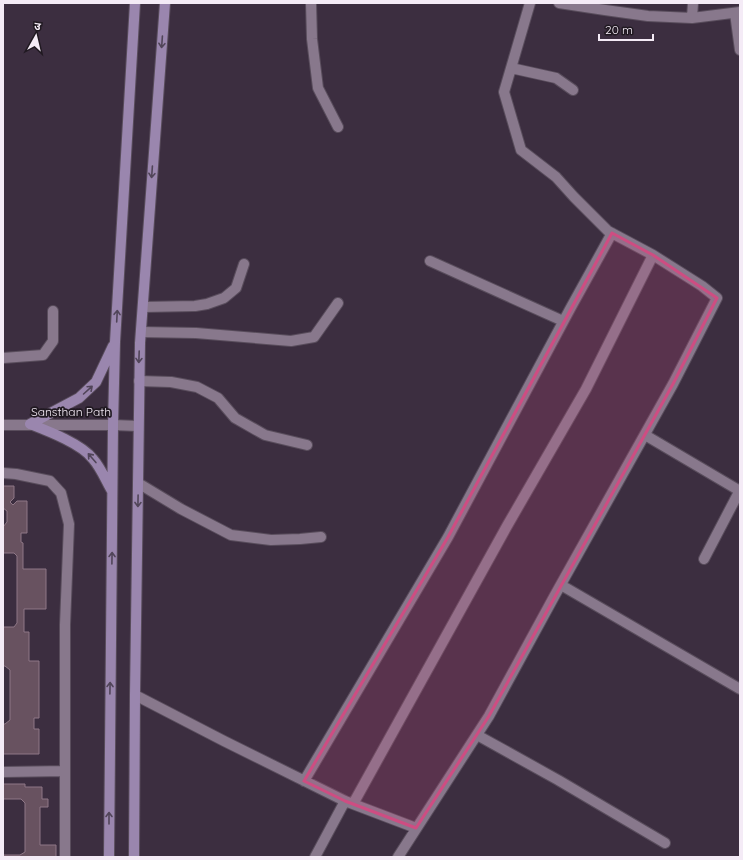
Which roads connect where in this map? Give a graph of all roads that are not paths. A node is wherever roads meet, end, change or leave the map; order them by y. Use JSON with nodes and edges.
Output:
{"nodes":[{"id":1,"x":135,"y":3,"type":"edge"},
{"id":2,"x":165,"y":3,"type":"edge"},
{"id":3,"x":310,"y":3,"type":"edge"},
{"id":4,"x":530,"y":3,"type":"edge"},
{"id":5,"x":559,"y":3,"type":"edge"},
{"id":6,"x":693,"y":3,"type":"edge"},
{"id":7,"x":606,"y":7,"type":"edge"},
{"id":8,"x":738,"y":13,"type":"edge"},
{"id":9,"x":692,"y":18,"type":"junction"},
{"id":10,"x":740,"y":50,"type":"edge"},
{"id":11,"x":511,"y":68,"type":"junction"},
{"id":12,"x":573,"y":90,"type":"dead end"},
{"id":13,"x":338,"y":127,"type":"dead end"},
{"id":14,"x":612,"y":233,"type":"junction"},
{"id":15,"x":653,"y":255,"type":"junction"},
{"id":16,"x":430,"y":261,"type":"dead end"},
{"id":17,"x":244,"y":264,"type":"dead end"},
{"id":18,"x":338,"y":302,"type":"dead end"},
{"id":19,"x":142,"y":308,"type":"junction"},
{"id":20,"x":53,"y":311,"type":"dead end"},
{"id":21,"x":563,"y":322,"type":"junction"},
{"id":22,"x":141,"y":332,"type":"junction"},
{"id":23,"x":115,"y":342,"type":"junction"},
{"id":24,"x":3,"y":358,"type":"edge"},
{"id":25,"x":139,"y":382,"type":"junction"},
{"id":26,"x":30,"y":424,"type":"junction"},
{"id":27,"x":113,"y":424,"type":"junction"},
{"id":28,"x":3,"y":425,"type":"edge"},
{"id":29,"x":138,"y":426,"type":"junction"},
{"id":30,"x":645,"y":435,"type":"junction"},
{"id":31,"x":307,"y":445,"type":"dead end"},
{"id":32,"x":3,"y":473,"type":"edge"},
{"id":33,"x":138,"y":482,"type":"junction"},
{"id":34,"x":740,"y":490,"type":"edge"},
{"id":35,"x":112,"y":491,"type":"junction"},
{"id":36,"x":321,"y":537,"type":"dead end"},
{"id":37,"x":704,"y":559,"type":"dead end"},
{"id":38,"x":561,"y":585,"type":"junction"},
{"id":39,"x":740,"y":689,"type":"edge"},
{"id":40,"x":135,"y":695,"type":"junction"},
{"id":41,"x":477,"y":735,"type":"junction"},
{"id":42,"x":65,"y":771,"type":"junction"},
{"id":43,"x":3,"y":772,"type":"edge"},
{"id":44,"x":304,"y":781,"type":"junction"},
{"id":45,"x":349,"y":802,"type":"junction"},
{"id":46,"x":416,"y":828,"type":"junction"},
{"id":47,"x":665,"y":843,"type":"dead end"},
{"id":48,"x":65,"y":856,"type":"edge"},
{"id":49,"x":109,"y":857,"type":"edge"},
{"id":50,"x":134,"y":857,"type":"edge"},
{"id":51,"x":315,"y":857,"type":"edge"},
{"id":52,"x":398,"y":857,"type":"edge"}],
"edges":[{"from":23,"to":1,"type":"main road","one_way":true},
{"from":2,"to":19,"type":"main road","one_way":true},
{"from":3,"to":13,"type":"street"},
{"from":4,"to":11,"type":"street"},
{"from":5,"to":7,"type":"street"},
{"from":6,"to":9,"type":"street"},
{"from":7,"to":9,"type":"street"},
{"from":8,"to":9,"type":"street"},
{"from":8,"to":10,"type":"street"},
{"from":11,"to":12,"type":"street"},
{"from":11,"to":14,"type":"street"},
{"from":14,"to":15,"type":"street"},
{"from":14,"to":21,"type":"street"},
{"from":15,"to":30,"type":"street"},
{"from":15,"to":45,"type":"street"},
{"from":16,"to":21,"type":"street"},
{"from":17,"to":19,"type":"street"},
{"from":18,"to":22,"type":"street"},
{"from":19,"to":22,"type":"main road"},
{"from":20,"to":24,"type":"street"},
{"from":21,"to":44,"type":"street"},
{"from":22,"to":25,"type":"main road","one_way":true},
{"from":26,"to":23,"type":"main road","one_way":true},
{"from":23,"to":27,"type":"main road"},
{"from":25,"to":29,"type":"main road"},
{"from":25,"to":31,"type":"street"},
{"from":26,"to":27,"type":"street","name":"Sansthan Path"},
{"from":26,"to":28,"type":"street","name":"Sansthan Path"},
{"from":35,"to":26,"type":"main road","one_way":true},
{"from":27,"to":29,"type":"street","name":"Sansthan Path"},
{"from":27,"to":35,"type":"main road"},
{"from":29,"to":33,"type":"main road"},
{"from":30,"to":34,"type":"street"},
{"from":30,"to":38,"type":"street"},
{"from":32,"to":42,"type":"street"},
{"from":33,"to":36,"type":"street"},
{"from":33,"to":40,"type":"main road","one_way":true},
{"from":34,"to":37,"type":"street"},
{"from":49,"to":35,"type":"main road","one_way":true},
{"from":38,"to":39,"type":"street"},
{"from":38,"to":41,"type":"street"},
{"from":40,"to":44,"type":"street"},
{"from":40,"to":50,"type":"main road"},
{"from":41,"to":46,"type":"street"},
{"from":41,"to":47,"type":"street"},
{"from":42,"to":43,"type":"street"},
{"from":42,"to":48,"type":"street"},
{"from":44,"to":45,"type":"street"},
{"from":45,"to":46,"type":"street"},
{"from":45,"to":51,"type":"street"},
{"from":46,"to":52,"type":"street"}]}
